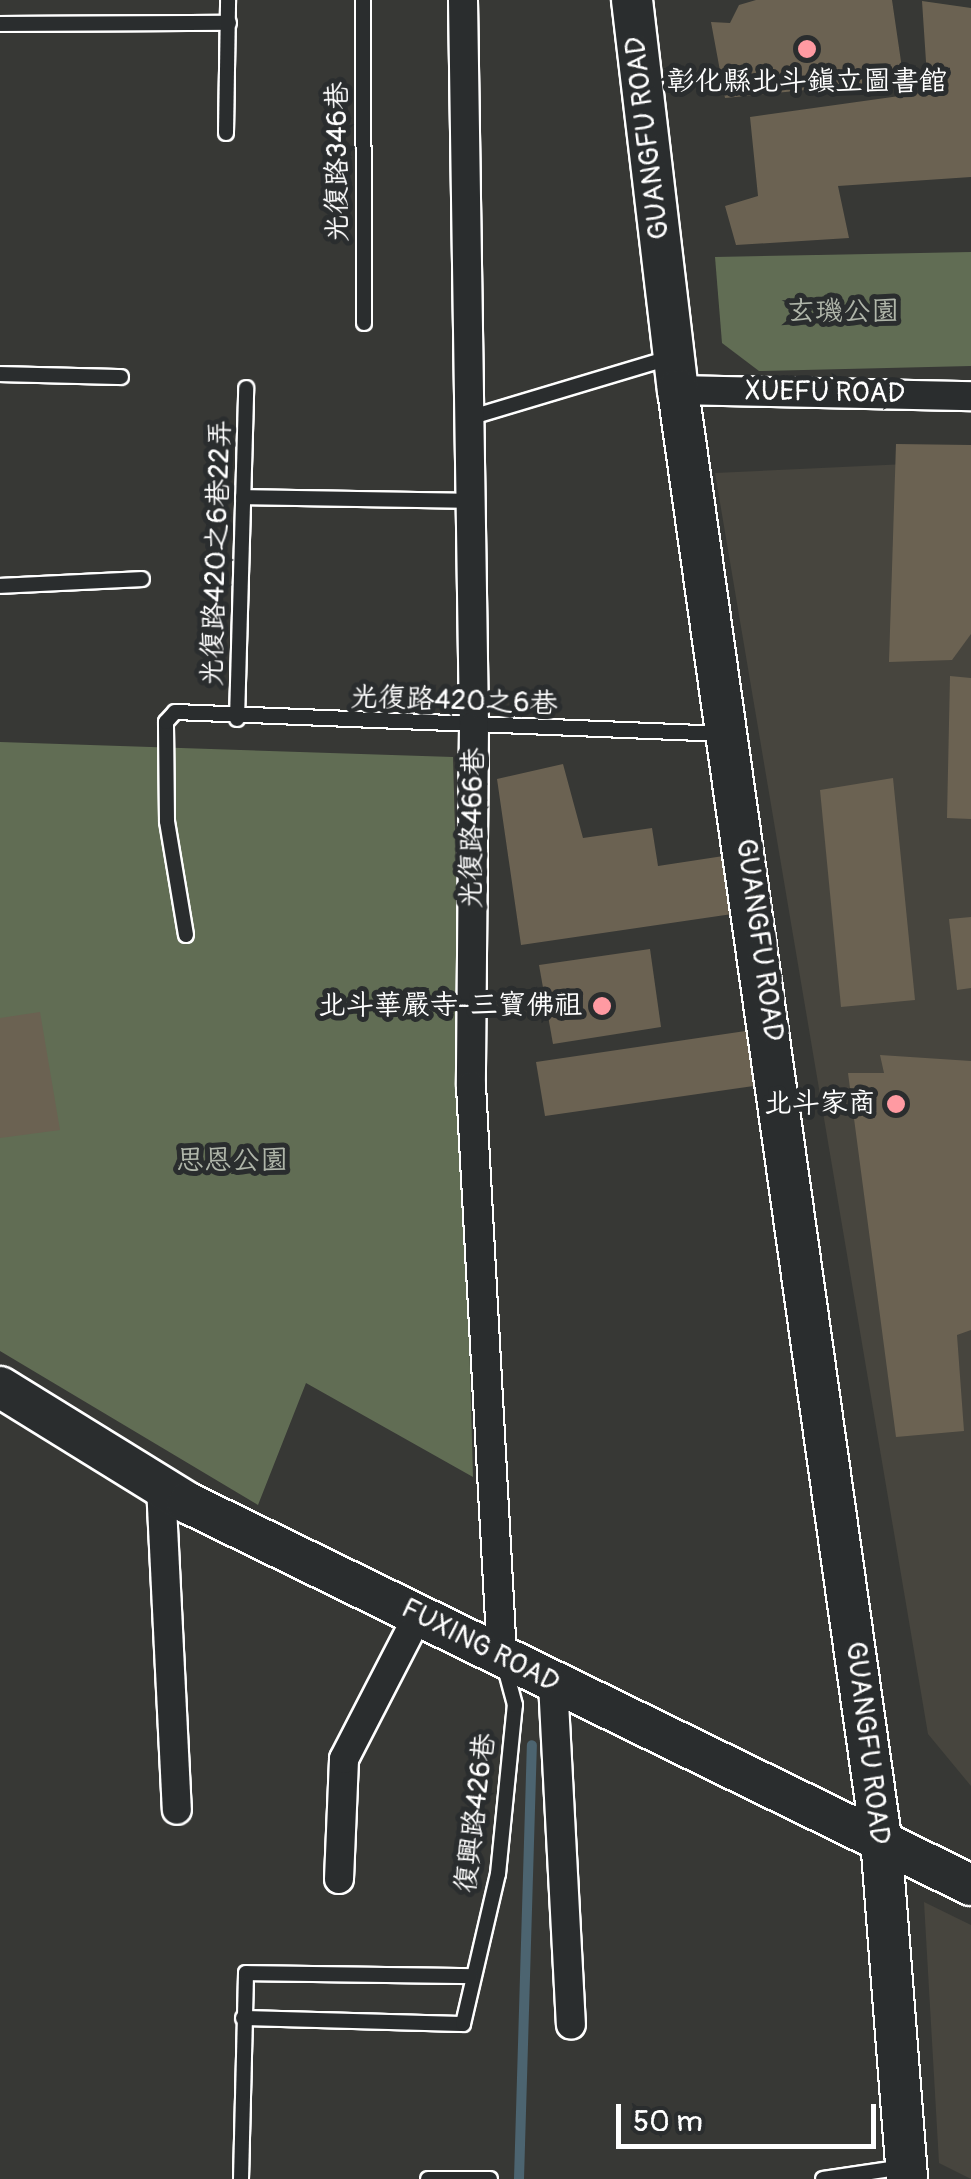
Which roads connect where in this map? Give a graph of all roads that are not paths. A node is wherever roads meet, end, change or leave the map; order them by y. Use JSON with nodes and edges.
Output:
{"nodes":[{"id":1,"x":228,"y":0,"type":"edge"},
{"id":2,"x":362,"y":0,"type":"edge"},
{"id":3,"x":463,"y":0,"type":"edge"},
{"id":4,"x":632,"y":0,"type":"edge"},
{"id":5,"x":229,"y":23,"type":"junction"},
{"id":6,"x":0,"y":24,"type":"edge"},
{"id":7,"x":226,"y":133,"type":"dead end"},
{"id":8,"x":364,"y":323,"type":"dead end"},
{"id":9,"x":676,"y":373,"type":"junction"},
{"id":10,"x":0,"y":374,"type":"edge"},
{"id":11,"x":121,"y":377,"type":"dead end"},
{"id":12,"x":246,"y":388,"type":"dead end"},
{"id":13,"x":971,"y":396,"type":"edge"},
{"id":14,"x":472,"y":417,"type":"junction"},
{"id":15,"x":243,"y":497,"type":"junction"},
{"id":16,"x":471,"y":500,"type":"junction"},
{"id":17,"x":142,"y":578,"type":"dead end"},
{"id":18,"x":0,"y":586,"type":"edge"},
{"id":19,"x":237,"y":719,"type":"junction"},
{"id":20,"x":474,"y":726,"type":"junction"},
{"id":21,"x":731,"y":734,"type":"junction"},
{"id":22,"x":186,"y":935,"type":"dead end"},
{"id":23,"x":0,"y":1387,"type":"edge"},
{"id":24,"x":161,"y":1486,"type":"junction"},
{"id":25,"x":419,"y":1614,"type":"junction"},
{"id":26,"x":502,"y":1656,"type":"junction"},
{"id":27,"x":553,"y":1683,"type":"junction"},
{"id":28,"x":177,"y":1810,"type":"dead end"},
{"id":29,"x":881,"y":1839,"type":"junction"},
{"id":30,"x":339,"y":1879,"type":"dead end"},
{"id":31,"x":971,"y":1885,"type":"edge"},
{"id":32,"x":472,"y":1976,"type":"junction"},
{"id":33,"x":243,"y":2018,"type":"junction"},
{"id":34,"x":571,"y":2025,"type":"dead end"},
{"id":35,"x":906,"y":2173,"type":"edge"},
{"id":36,"x":241,"y":2179,"type":"edge"},
{"id":37,"x":428,"y":2179,"type":"edge"},
{"id":38,"x":490,"y":2179,"type":"edge"},
{"id":39,"x":823,"y":2179,"type":"edge"}],
"edges":[{"from":1,"to":5,"type":"lane"},
{"from":2,"to":8,"type":"lane","name":"光復路346巷"},
{"from":3,"to":14,"type":"street","name":"光復路466巷"},
{"from":4,"to":9,"type":"street","name":"GUANGFU ROAD"},
{"from":5,"to":6,"type":"lane"},
{"from":5,"to":7,"type":"lane"},
{"from":9,"to":13,"type":"street","name":"XUEFU ROAD"},
{"from":9,"to":14,"type":"lane"},
{"from":9,"to":21,"type":"street","name":"GUANGFU ROAD"},
{"from":10,"to":11,"type":"lane"},
{"from":12,"to":15,"type":"lane","name":"光復路420之6巷22弄"},
{"from":14,"to":16,"type":"street","name":"光復路466巷"},
{"from":15,"to":16,"type":"lane"},
{"from":15,"to":19,"type":"lane","name":"光復路420之6巷22弄"},
{"from":16,"to":20,"type":"street","name":"光復路466巷"},
{"from":17,"to":18,"type":"lane"},
{"from":19,"to":20,"type":"lane","name":"光復路420之6巷"},
{"from":19,"to":22,"type":"lane","name":"光復路420之6巷"},
{"from":20,"to":21,"type":"lane","name":"光復路420之6巷"},
{"from":20,"to":26,"type":"street","name":"光復路466巷"},
{"from":21,"to":29,"type":"street","name":"GUANGFU ROAD"},
{"from":23,"to":24,"type":"street","name":"FUXING ROAD"},
{"from":24,"to":25,"type":"street","name":"FUXING ROAD"},
{"from":24,"to":28,"type":"street"},
{"from":25,"to":26,"type":"street","name":"FUXING ROAD"},
{"from":25,"to":30,"type":"street"},
{"from":26,"to":27,"type":"street","name":"FUXING ROAD"},
{"from":26,"to":32,"type":"lane","name":"復興路426巷"},
{"from":27,"to":29,"type":"street","name":"FUXING ROAD"},
{"from":27,"to":34,"type":"street"},
{"from":29,"to":31,"type":"street","name":"FUXING ROAD"},
{"from":29,"to":35,"type":"street","name":"GUANGFU ROAD"},
{"from":32,"to":33,"type":"lane","name":"復興路426巷"},
{"from":32,"to":33,"type":"lane"},
{"from":33,"to":36,"type":"lane"},
{"from":35,"to":39,"type":"lane"},
{"from":37,"to":38,"type":"lane"}]}
